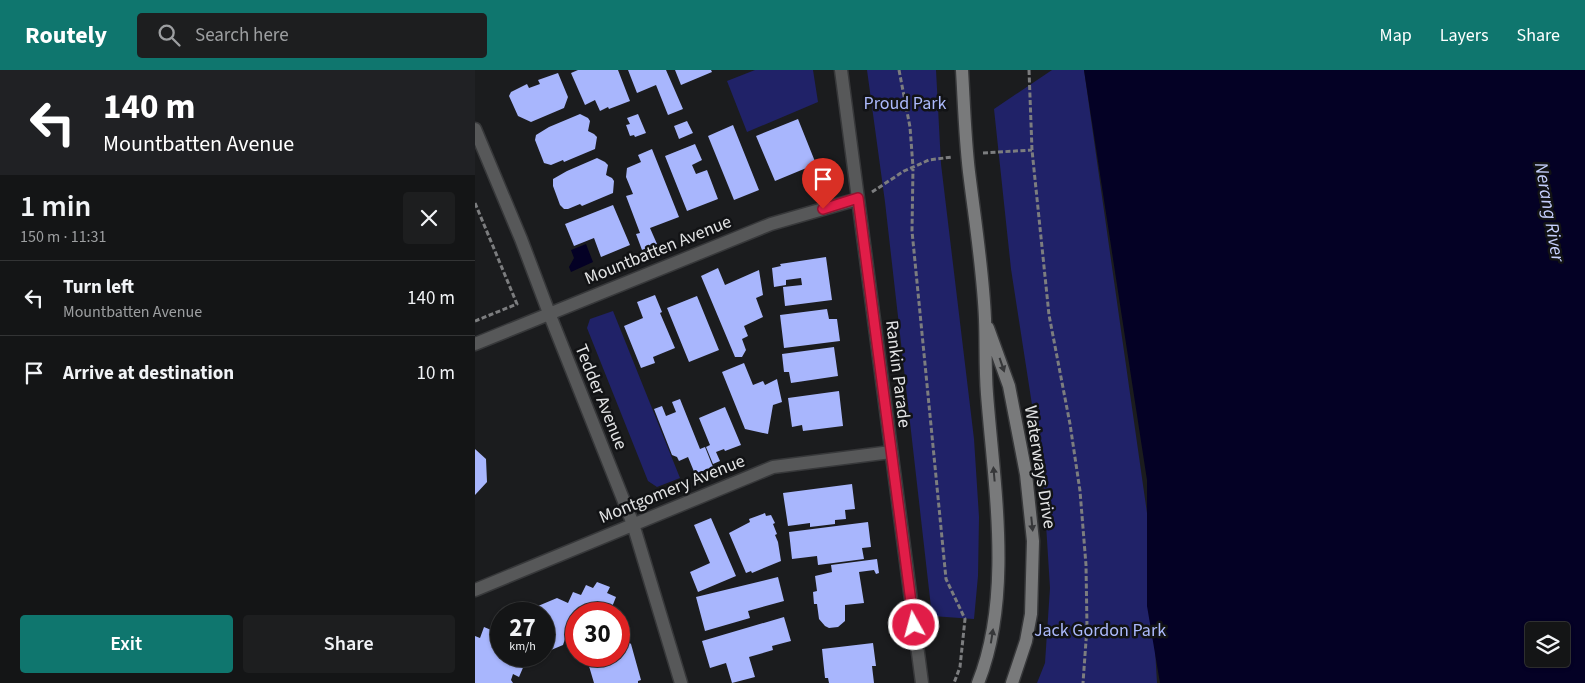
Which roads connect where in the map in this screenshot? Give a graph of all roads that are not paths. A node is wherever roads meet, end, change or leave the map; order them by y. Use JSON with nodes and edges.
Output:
{"nodes":[{"id":1,"x":841,"y":70,"type":"edge"},
{"id":2,"x":962,"y":70,"type":"edge"},
{"id":3,"x":475,"y":129,"type":"edge"},
{"id":4,"x":858,"y":198,"type":"junction"},
{"id":5,"x":549,"y":313,"type":"junction"},
{"id":6,"x":985,"y":319,"type":"junction"},
{"id":7,"x":475,"y":344,"type":"edge"},
{"id":8,"x":891,"y":452,"type":"junction"},
{"id":9,"x":633,"y":524,"type":"junction"},
{"id":10,"x":475,"y":590,"type":"edge"},
{"id":11,"x":681,"y":683,"type":"edge"},
{"id":12,"x":922,"y":683,"type":"edge"},
{"id":13,"x":978,"y":683,"type":"edge"},
{"id":14,"x":1012,"y":683,"type":"edge"}],
"edges":[{"from":1,"to":4,"type":"street","name":"Rankin Parade"},
{"from":2,"to":6,"type":"street","name":"Waterways Drive"},
{"from":3,"to":5,"type":"street","name":"Tedder Avenue"},
{"from":4,"to":5,"type":"street","name":"Mountbatten Avenue"},
{"from":4,"to":8,"type":"street","name":"Rankin Parade"},
{"from":5,"to":7,"type":"street","name":"Mountbatten Avenue"},
{"from":5,"to":9,"type":"street","name":"Tedder Avenue"},
{"from":13,"to":6,"type":"street","name":"Waterways Drive","one_way":true},
{"from":6,"to":14,"type":"street","name":"Waterways Drive","one_way":true},
{"from":8,"to":9,"type":"street","name":"Montgomery Avenue"},
{"from":8,"to":12,"type":"street","name":"Rankin Parade"},
{"from":9,"to":10,"type":"street","name":"Montgomery Avenue"},
{"from":9,"to":11,"type":"street","name":"Tedder Avenue"}]}
